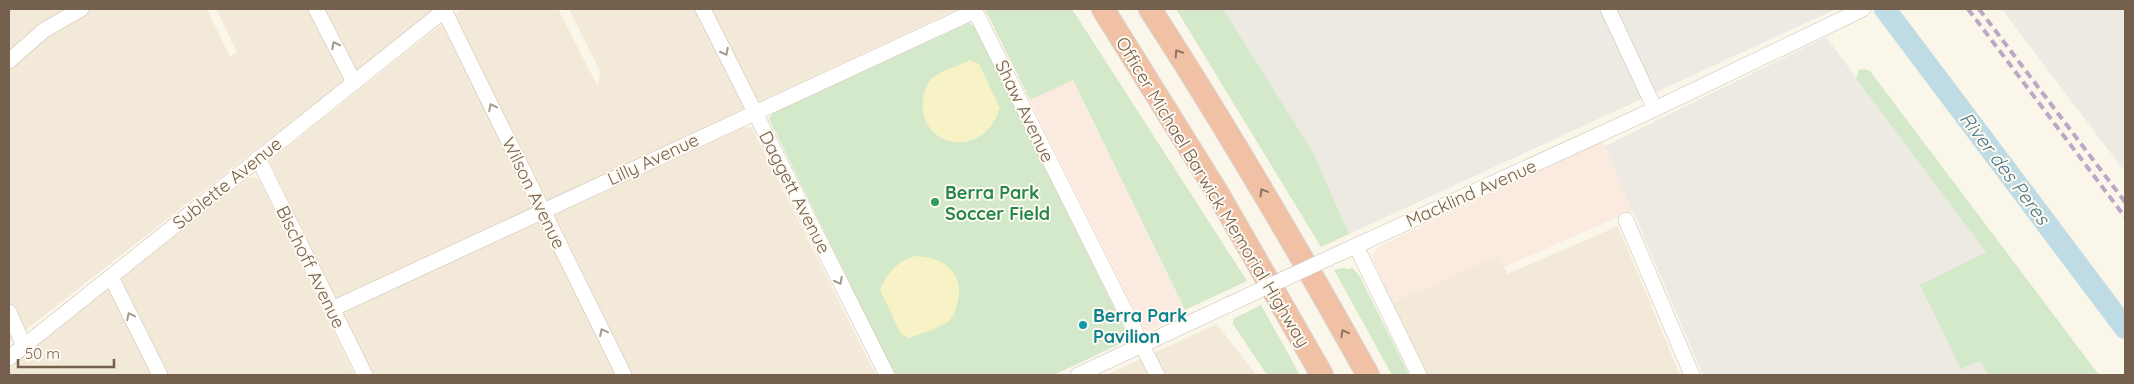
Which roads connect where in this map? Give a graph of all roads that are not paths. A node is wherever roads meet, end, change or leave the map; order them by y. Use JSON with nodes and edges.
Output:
{"nodes":[{"id":1,"x":81,"y":9,"type":"edge"},
{"id":2,"x":316,"y":9,"type":"edge"},
{"id":3,"x":445,"y":9,"type":"edge"},
{"id":4,"x":703,"y":9,"type":"edge"},
{"id":5,"x":1103,"y":9,"type":"edge"},
{"id":6,"x":1150,"y":9,"type":"edge"},
{"id":7,"x":1608,"y":9,"type":"edge"},
{"id":8,"x":1863,"y":9,"type":"edge"},
{"id":9,"x":975,"y":10,"type":"edge"},
{"id":10,"x":9,"y":61,"type":"edge"},
{"id":11,"x":354,"y":82,"type":"junction"},
{"id":12,"x":1655,"y":109,"type":"junction"},
{"id":13,"x":755,"y":112,"type":"junction"},
{"id":14,"x":258,"y":158,"type":"junction"},
{"id":15,"x":543,"y":210,"type":"junction"},
{"id":16,"x":1626,"y":220,"type":"dead end"},
{"id":17,"x":1356,"y":246,"type":"junction"},
{"id":18,"x":111,"y":277,"type":"junction"},
{"id":19,"x":332,"y":309,"type":"junction"},
{"id":20,"x":9,"y":312,"type":"edge"},
{"id":21,"x":24,"y":346,"type":"junction"},
{"id":22,"x":1142,"y":346,"type":"junction"},
{"id":23,"x":9,"y":358,"type":"edge"},
{"id":24,"x":160,"y":375,"type":"edge"},
{"id":25,"x":365,"y":375,"type":"edge"},
{"id":26,"x":624,"y":375,"type":"edge"},
{"id":27,"x":887,"y":375,"type":"edge"},
{"id":28,"x":1078,"y":375,"type":"edge"},
{"id":29,"x":1156,"y":375,"type":"edge"},
{"id":30,"x":1322,"y":375,"type":"edge"},
{"id":31,"x":1368,"y":375,"type":"edge"},
{"id":32,"x":1419,"y":375,"type":"edge"},
{"id":33,"x":1692,"y":375,"type":"edge"}],
"edges":[{"from":1,"to":10,"type":"street"},
{"from":11,"to":2,"type":"street","one_way":true},
{"from":3,"to":11,"type":"street","name":"Sublette Avenue"},
{"from":15,"to":3,"type":"street","name":"Wilson Avenue","one_way":true},
{"from":4,"to":13,"type":"street","name":"Daggett Avenue","one_way":true},
{"from":5,"to":30,"type":"highway","name":"Officer Michael Barwick Memorial Highway"},
{"from":31,"to":6,"type":"highway","one_way":true},
{"from":7,"to":12,"type":"street"},
{"from":8,"to":12,"type":"street","name":"Macklind Avenue"},
{"from":9,"to":13,"type":"street","name":"Lilly Avenue"},
{"from":9,"to":22,"type":"street","name":"Shaw Avenue"},
{"from":11,"to":14,"type":"street","name":"Sublette Avenue"},
{"from":12,"to":17,"type":"street","name":"Macklind Avenue"},
{"from":13,"to":15,"type":"street","name":"Lilly Avenue"},
{"from":13,"to":27,"type":"street","name":"Daggett Avenue","one_way":true},
{"from":14,"to":18,"type":"street","name":"Sublette Avenue"},
{"from":14,"to":19,"type":"street","name":"Bischoff Avenue"},
{"from":15,"to":19,"type":"street","name":"Lilly Avenue"},
{"from":26,"to":15,"type":"street","name":"Wilson Avenue","one_way":true},
{"from":16,"to":33,"type":"street"},
{"from":17,"to":22,"type":"street","name":"Macklind Avenue","bridge":true},
{"from":17,"to":32,"type":"street"},
{"from":18,"to":21,"type":"street","name":"Sublette Avenue"},
{"from":24,"to":18,"type":"street","one_way":true},
{"from":19,"to":25,"type":"street","name":"Bischoff Avenue"},
{"from":20,"to":21,"type":"street"},
{"from":21,"to":23,"type":"street","name":"Sublette Avenue"},
{"from":22,"to":28,"type":"street","name":"Macklind Avenue"},
{"from":22,"to":29,"type":"street","name":"Shaw Avenue"}]}
